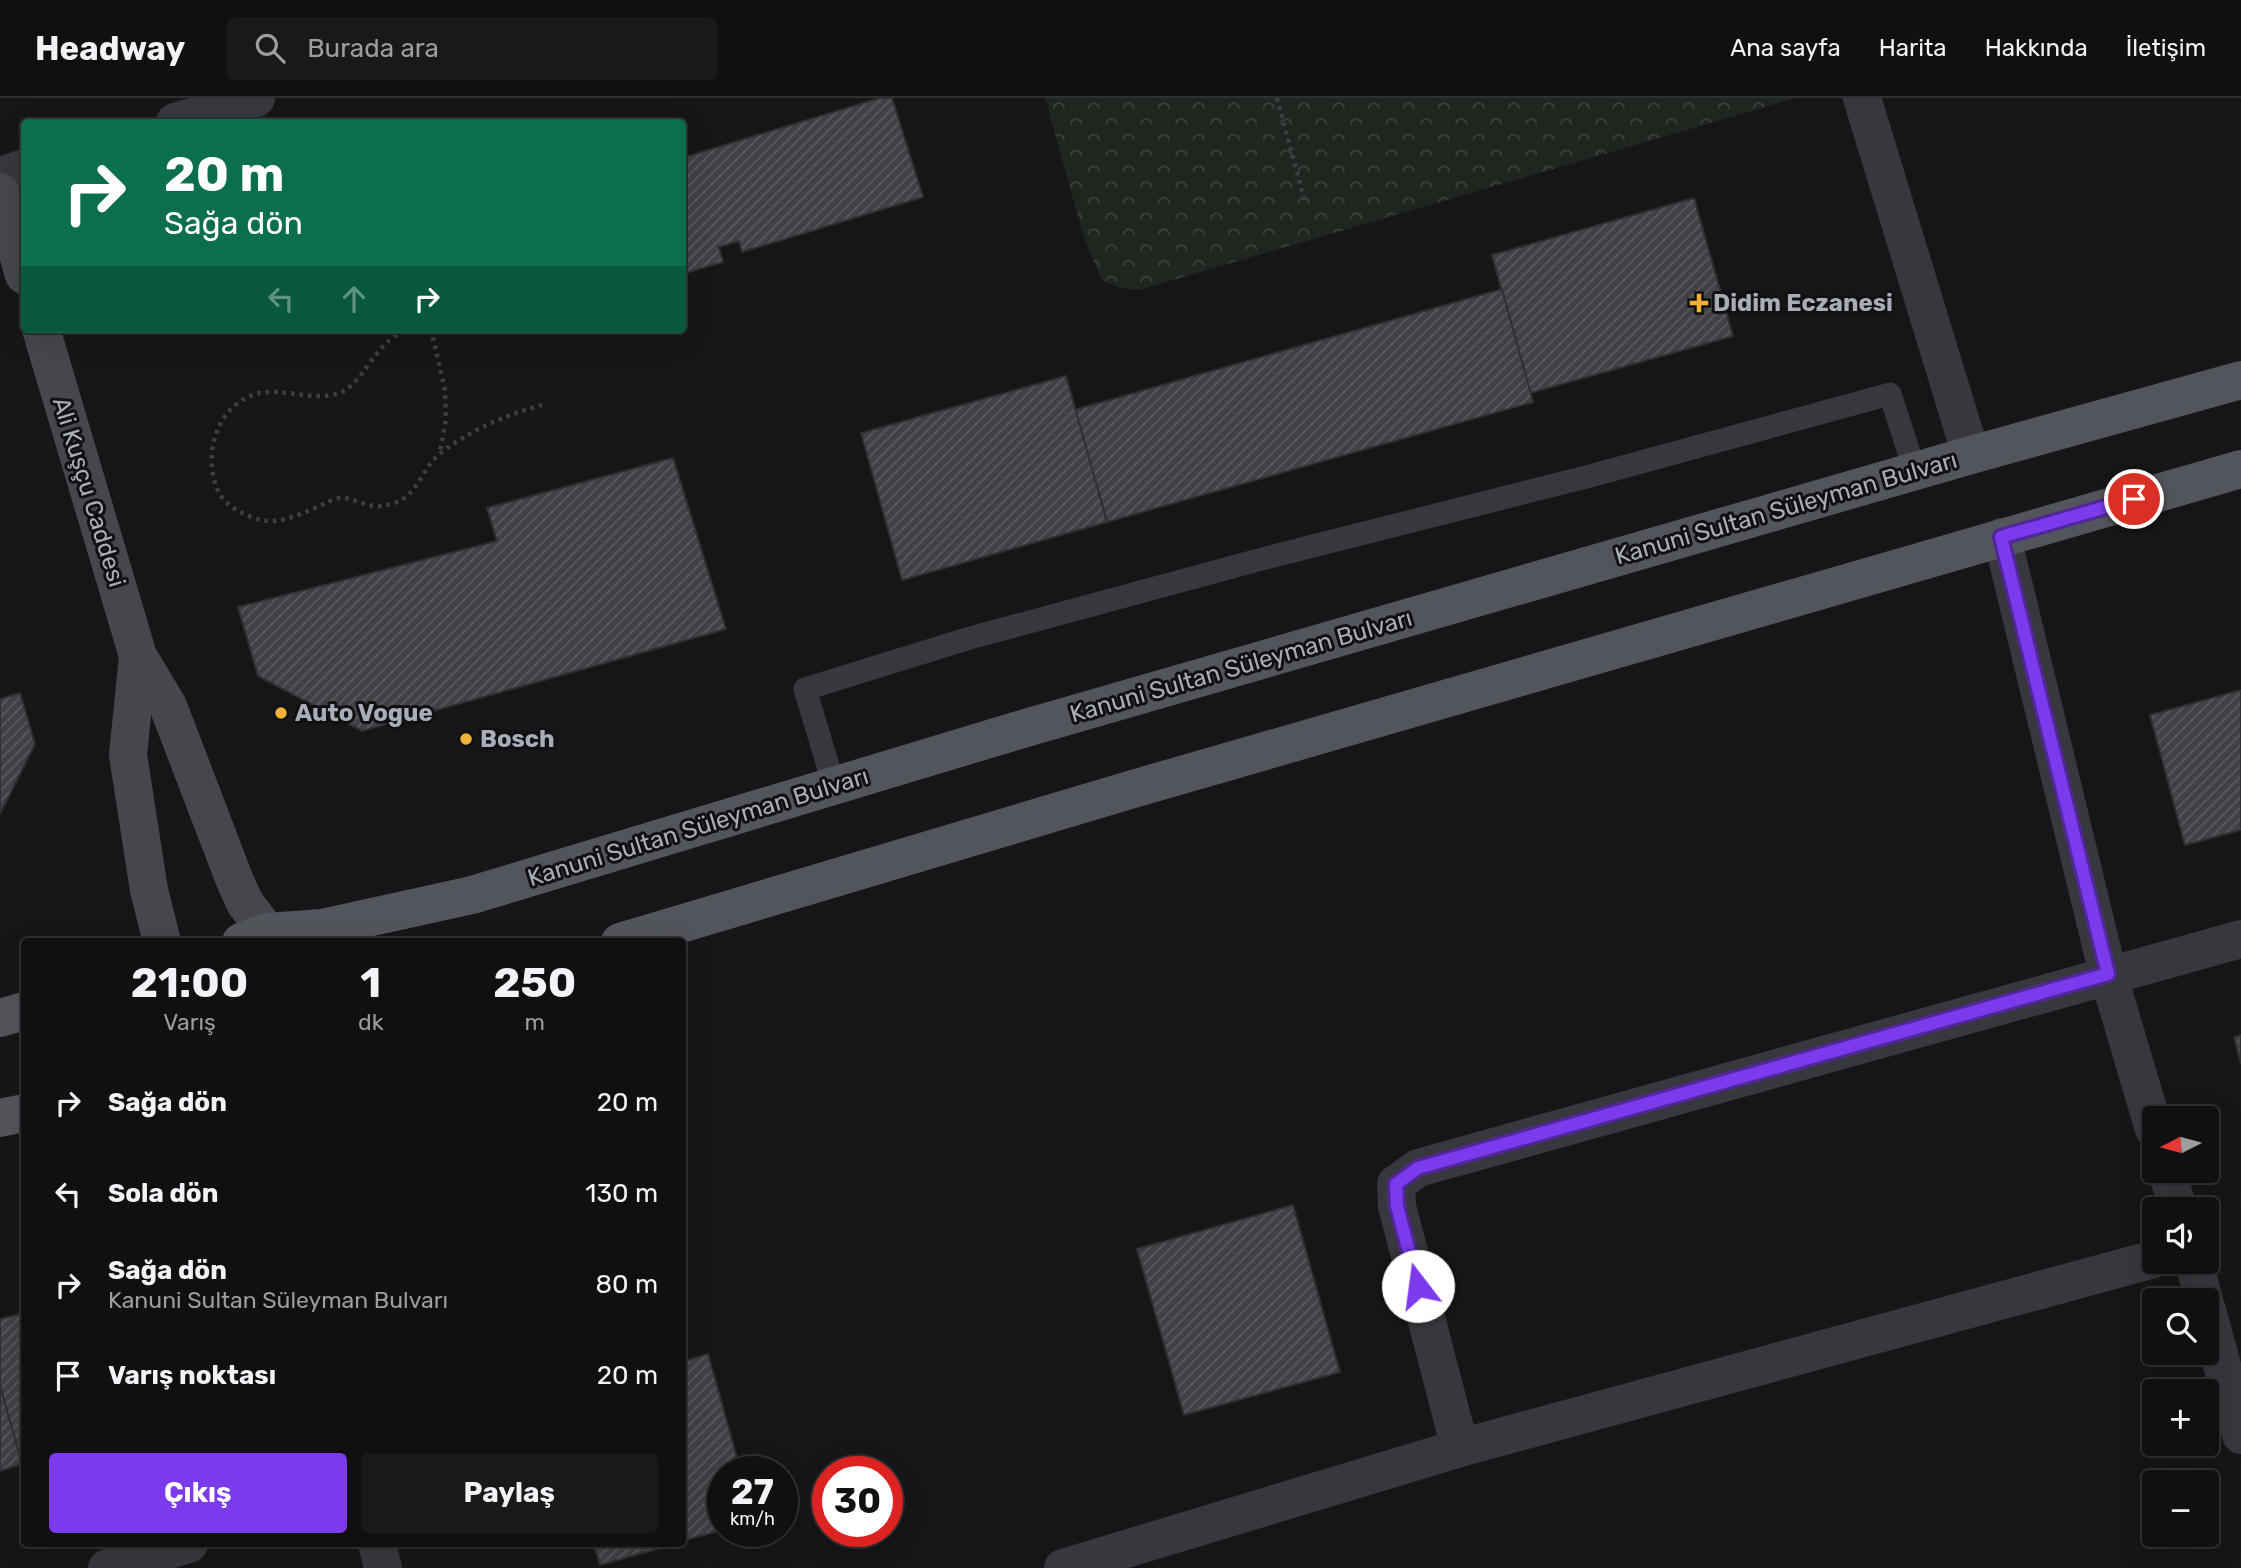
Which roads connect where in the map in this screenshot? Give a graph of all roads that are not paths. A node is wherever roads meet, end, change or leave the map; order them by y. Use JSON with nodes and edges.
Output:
{"nodes":[{"id":1,"x":256,"y":98,"type":"edge"},
{"id":2,"x":1862,"y":98,"type":"edge"},
{"id":3,"x":185,"y":119,"type":"edge"},
{"id":4,"x":21,"y":169,"type":"edge"},
{"id":5,"x":0,"y":176,"type":"edge"},
{"id":6,"x":0,"y":192,"type":"edge"},
{"id":7,"x":21,"y":265,"type":"edge"},
{"id":8,"x":42,"y":333,"type":"edge"},
{"id":9,"x":2241,"y":380,"type":"edge"},
{"id":10,"x":1970,"y":455,"type":"junction"},
{"id":11,"x":2241,"y":469,"type":"edge"},
{"id":12,"x":1915,"y":471,"type":"junction"},
{"id":13,"x":2001,"y":537,"type":"junction"},
{"id":14,"x":138,"y":656,"type":"junction"},
{"id":15,"x":834,"y":786,"type":"junction"},
{"id":16,"x":161,"y":938,"type":"edge"},
{"id":17,"x":261,"y":938,"type":"edge"},
{"id":18,"x":633,"y":938,"type":"edge"},
{"id":19,"x":2241,"y":939,"type":"edge"},
{"id":20,"x":2108,"y":974,"type":"junction"},
{"id":21,"x":21,"y":1012,"type":"edge"},
{"id":22,"x":0,"y":1018,"type":"edge"},
{"id":23,"x":2147,"y":1106,"type":"edge"},
{"id":24,"x":21,"y":1114,"type":"edge"},
{"id":25,"x":0,"y":1118,"type":"edge"},
{"id":26,"x":2142,"y":1262,"type":"edge"},
{"id":27,"x":2219,"y":1354,"type":"edge"},
{"id":28,"x":2241,"y":1435,"type":"edge"},
{"id":29,"x":1460,"y":1448,"type":"junction"},
{"id":30,"x":179,"y":1547,"type":"edge"},
{"id":31,"x":378,"y":1547,"type":"edge"},
{"id":32,"x":107,"y":1568,"type":"edge"},
{"id":33,"x":383,"y":1568,"type":"edge"},
{"id":34,"x":1063,"y":1568,"type":"edge"}],
"edges":[{"from":1,"to":3,"type":"street"},
{"from":2,"to":10,"type":"street"},
{"from":4,"to":5,"type":"street"},
{"from":6,"to":7,"type":"street"},
{"from":8,"to":14,"type":"street","name":"Ali Kuşçu Caddesi"},
{"from":9,"to":10,"type":"main road","name":"Kanuni Sultan Süleyman Bulvarı"},
{"from":10,"to":12,"type":"main road","name":"Kanuni Sultan Süleyman Bulvarı"},
{"from":11,"to":13,"type":"main road"},
{"from":12,"to":15,"type":"main road","name":"Kanuni Sultan Süleyman Bulvarı"},
{"from":12,"to":15,"type":"lane"},
{"from":13,"to":18,"type":"main road"},
{"from":13,"to":20,"type":"street"},
{"from":14,"to":16,"type":"street","name":"Ali Kuşçu Caddesi"},
{"from":14,"to":17,"type":"street","name":"Ali Kuşçu Caddesi"},
{"from":15,"to":17,"type":"main road","name":"Kanuni Sultan Süleyman Bulvarı"},
{"from":19,"to":20,"type":"street"},
{"from":20,"to":23,"type":"street"},
{"from":20,"to":29,"type":"street"},
{"from":21,"to":22,"type":"main road"},
{"from":24,"to":25,"type":"main road"},
{"from":26,"to":29,"type":"street"},
{"from":27,"to":28,"type":"street"},
{"from":29,"to":34,"type":"street"},
{"from":30,"to":32,"type":"street"},
{"from":31,"to":33,"type":"street"}]}
